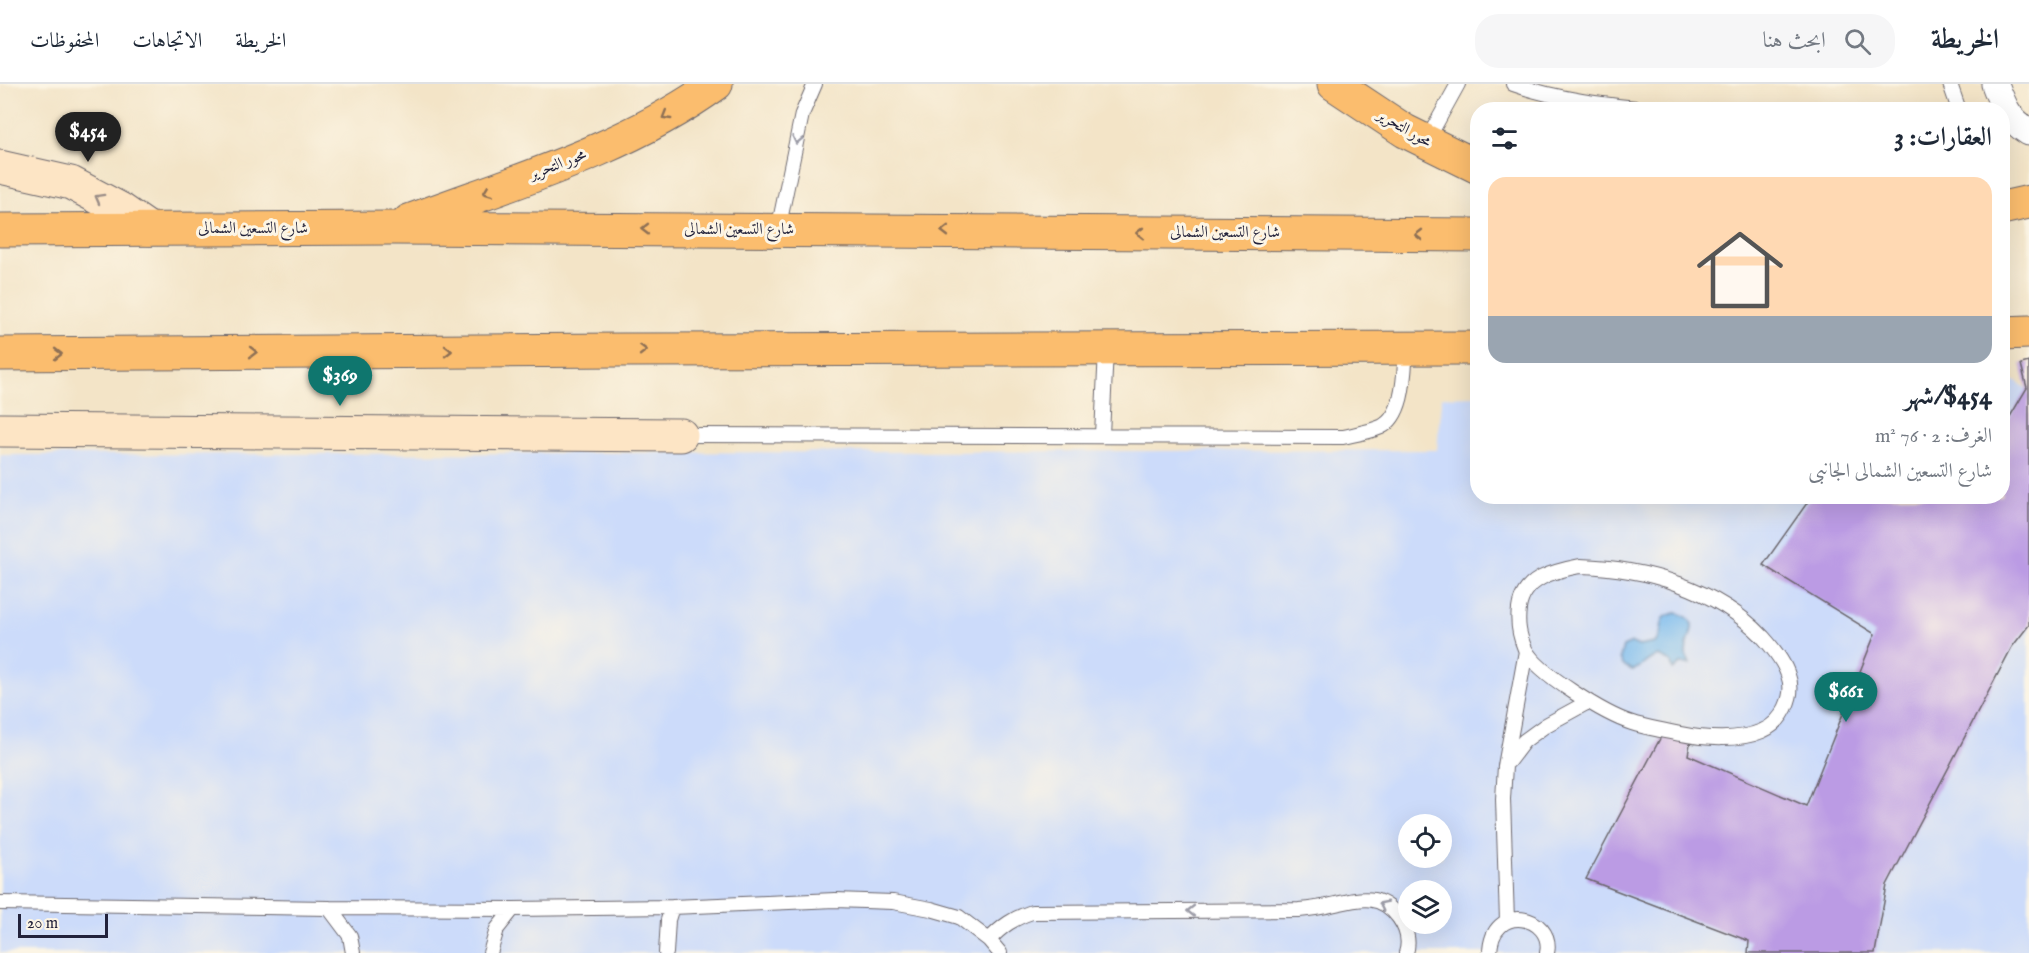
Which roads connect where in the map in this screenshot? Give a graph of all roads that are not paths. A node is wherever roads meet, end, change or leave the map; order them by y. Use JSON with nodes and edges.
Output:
{"nodes":[{"id":1,"x":716,"y":84,"type":"edge"},
{"id":2,"x":814,"y":84,"type":"edge"},
{"id":3,"x":1334,"y":84,"type":"edge"},
{"id":4,"x":1458,"y":84,"type":"edge"},
{"id":5,"x":1513,"y":84,"type":"edge"},
{"id":6,"x":1950,"y":84,"type":"edge"},
{"id":7,"x":1995,"y":84,"type":"edge"},
{"id":8,"x":1593,"y":102,"type":"edge"},
{"id":9,"x":1956,"y":102,"type":"edge"},
{"id":10,"x":2001,"y":102,"type":"edge"},
{"id":11,"x":2010,"y":118,"type":"edge"},
{"id":12,"x":2029,"y":132,"type":"edge"},
{"id":13,"x":1426,"y":142,"type":"junction"},
{"id":14,"x":1470,"y":163,"type":"edge"},
{"id":15,"x":0,"y":167,"type":"edge"},
{"id":16,"x":2029,"y":202,"type":"edge"},
{"id":17,"x":2010,"y":206,"type":"edge"},
{"id":18,"x":392,"y":228,"type":"junction"},
{"id":19,"x":149,"y":229,"type":"junction"},
{"id":20,"x":0,"y":230,"type":"edge"},
{"id":21,"x":778,"y":230,"type":"junction"},
{"id":22,"x":1470,"y":235,"type":"edge"},
{"id":23,"x":2029,"y":332,"type":"edge"},
{"id":24,"x":2010,"y":333,"type":"edge"},
{"id":25,"x":1406,"y":348,"type":"junction"},
{"id":26,"x":1470,"y":348,"type":"edge"},
{"id":27,"x":1106,"y":349,"type":"junction"},
{"id":28,"x":0,"y":354,"type":"edge"},
{"id":29,"x":0,"y":430,"type":"edge"},
{"id":30,"x":681,"y":435,"type":"joint"},
{"id":31,"x":1102,"y":435,"type":"junction"},
{"id":32,"x":1526,"y":651,"type":"junction"},
{"id":33,"x":1588,"y":702,"type":"junction"},
{"id":34,"x":1505,"y":766,"type":"junction"},
{"id":35,"x":0,"y":903,"type":"edge"},
{"id":36,"x":672,"y":907,"type":"junction"},
{"id":37,"x":329,"y":908,"type":"junction"},
{"id":38,"x":513,"y":909,"type":"junction"},
{"id":39,"x":1507,"y":921,"type":"junction"},
{"id":40,"x":989,"y":940,"type":"junction"},
{"id":41,"x":353,"y":953,"type":"edge"},
{"id":42,"x":490,"y":953,"type":"edge"},
{"id":43,"x":666,"y":953,"type":"edge"},
{"id":44,"x":1000,"y":953,"type":"edge"},
{"id":45,"x":1406,"y":953,"type":"edge"},
{"id":46,"x":1490,"y":953,"type":"edge"},
{"id":47,"x":1547,"y":953,"type":"edge"}],
"edges":[{"from":1,"to":18,"type":"main road","name":"محور التحرير","one_way":true},
{"from":2,"to":21,"type":"lane","one_way":true},
{"from":3,"to":13,"type":"main road","name":"محور التحرير"},
{"from":4,"to":13,"type":"lane"},
{"from":5,"to":8,"type":"lane"},
{"from":6,"to":9,"type":"lane"},
{"from":7,"to":10,"type":"street"},
{"from":11,"to":12,"type":"street"},
{"from":13,"to":14,"type":"main road","name":"محور التحرير"},
{"from":19,"to":15,"type":"street","one_way":true},
{"from":16,"to":17,"type":"main road"},
{"from":18,"to":19,"type":"main road","name":"شارع التسعين الشمالى"},
{"from":21,"to":18,"type":"main road","name":"شارع التسعين الشمالى","one_way":true},
{"from":19,"to":20,"type":"main road","name":"شارع التسعين الشمالى"},
{"from":22,"to":21,"type":"main road","name":"شارع التسعين الشمالى","one_way":true},
{"from":23,"to":24,"type":"main road"},
{"from":25,"to":26,"type":"main road"},
{"from":25,"to":27,"type":"main road"},
{"from":25,"to":31,"type":"lane"},
{"from":28,"to":27,"type":"main road","one_way":true},
{"from":27,"to":31,"type":"lane"},
{"from":29,"to":30,"type":"street"},
{"from":30,"to":31,"type":"lane"},
{"from":32,"to":33,"type":"lane"},
{"from":32,"to":33,"type":"lane"},
{"from":32,"to":34,"type":"lane"},
{"from":33,"to":34,"type":"lane"},
{"from":34,"to":39,"type":"lane"},
{"from":35,"to":37,"type":"lane"},
{"from":36,"to":38,"type":"lane"},
{"from":36,"to":40,"type":"lane"},
{"from":36,"to":43,"type":"lane"},
{"from":37,"to":38,"type":"lane"},
{"from":37,"to":41,"type":"lane"},
{"from":38,"to":42,"type":"lane"},
{"from":39,"to":46,"type":"lane"},
{"from":39,"to":47,"type":"lane"},
{"from":40,"to":44,"type":"lane"},
{"from":45,"to":40,"type":"lane","one_way":true}]}
